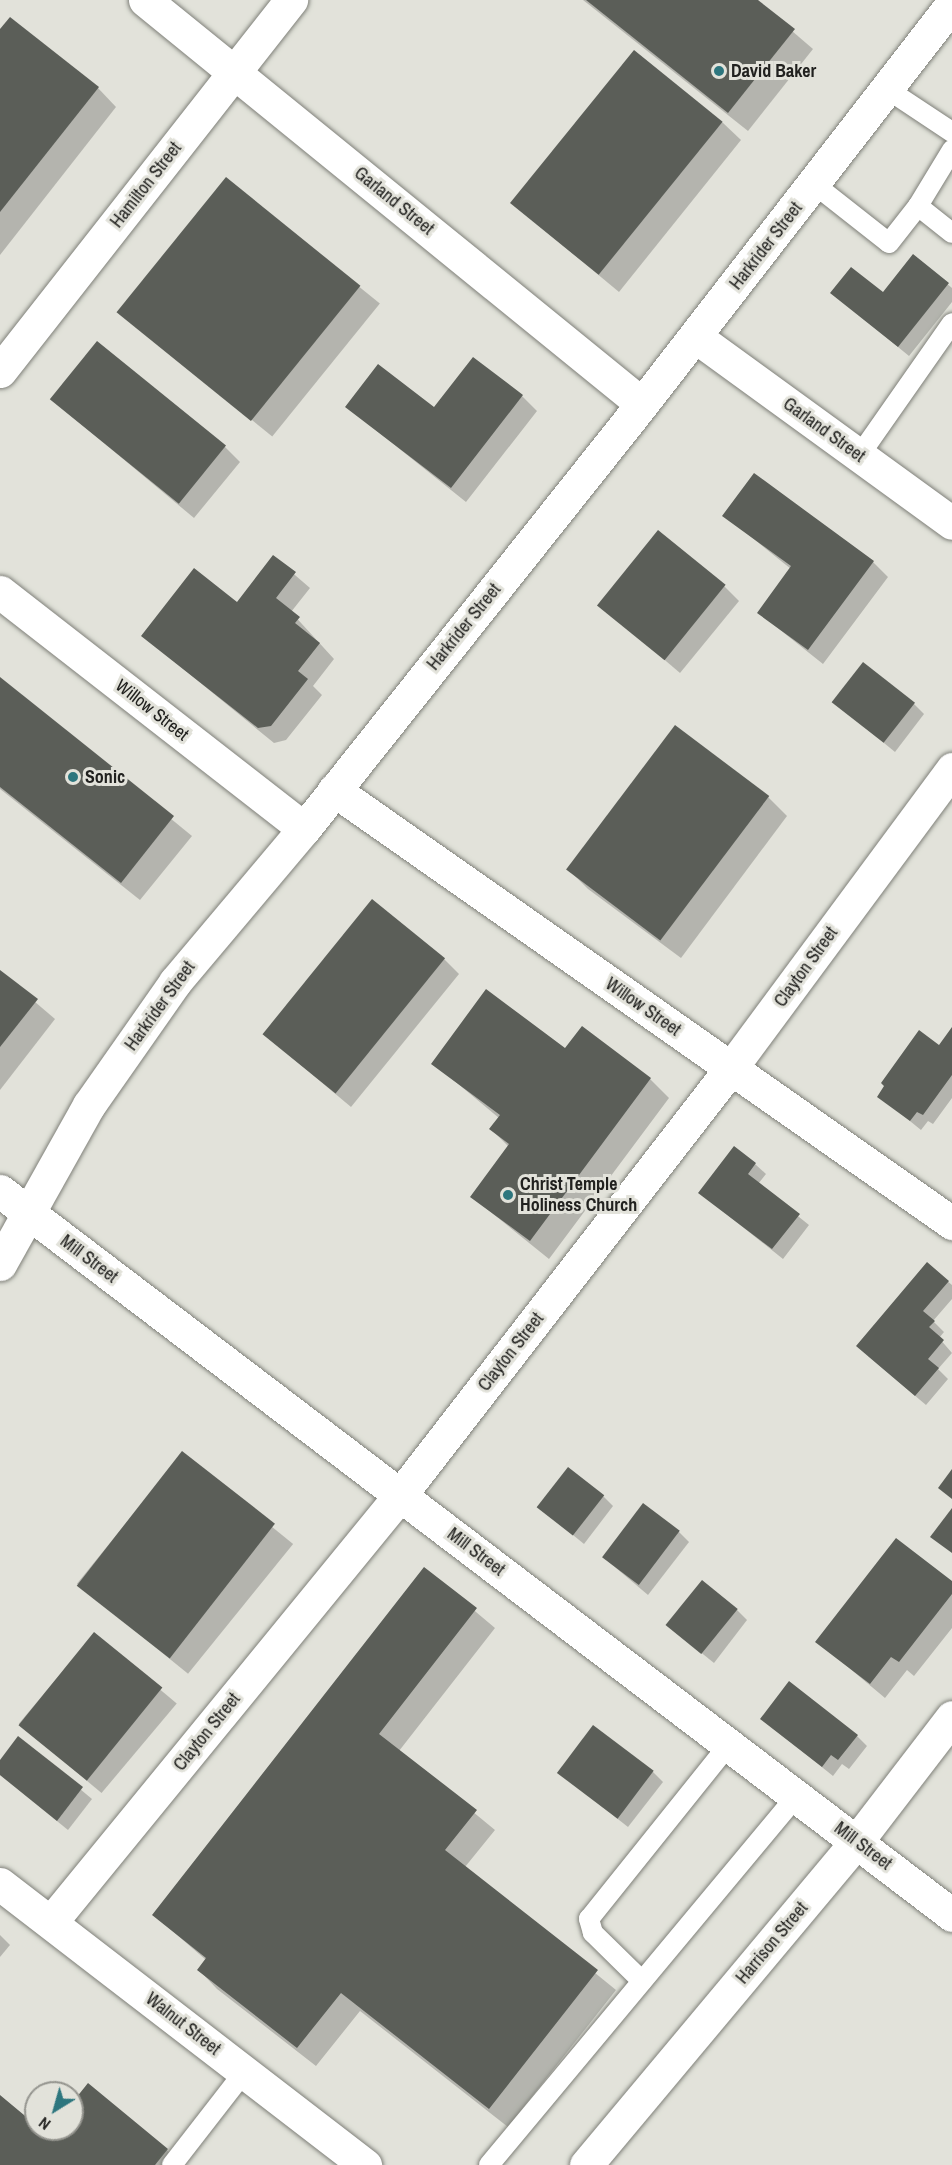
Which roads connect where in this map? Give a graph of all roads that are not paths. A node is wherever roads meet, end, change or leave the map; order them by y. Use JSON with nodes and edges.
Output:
{"nodes":[{"id":1,"x":145,"y":0,"type":"edge"},
{"id":2,"x":291,"y":0,"type":"edge"},
{"id":3,"x":952,"y":4,"type":"edge"},
{"id":4,"x":235,"y":71,"type":"junction"},
{"id":5,"x":887,"y":89,"type":"junction"},
{"id":6,"x":952,"y":132,"type":"edge"},
{"id":7,"x":952,"y":150,"type":"edge"},
{"id":8,"x":814,"y":184,"type":"junction"},
{"id":9,"x":918,"y":206,"type":"junction"},
{"id":10,"x":952,"y":233,"type":"edge"},
{"id":11,"x":952,"y":323,"type":"edge"},
{"id":12,"x":696,"y":337,"type":"junction"},
{"id":13,"x":0,"y":371,"type":"edge"},
{"id":14,"x":642,"y":404,"type":"junction"},
{"id":15,"x":859,"y":456,"type":"junction"},
{"id":16,"x":952,"y":523,"type":"edge"},
{"id":17,"x":0,"y":592,"type":"edge"},
{"id":18,"x":952,"y":769,"type":"edge"},
{"id":19,"x":334,"y":790,"type":"junction"},
{"id":20,"x":304,"y":829,"type":"junction"},
{"id":21,"x":731,"y":1068,"type":"junction"},
{"id":22,"x":0,"y":1191,"type":"edge"},
{"id":23,"x":30,"y":1214,"type":"junction"},
{"id":24,"x":952,"y":1223,"type":"edge"},
{"id":25,"x":0,"y":1264,"type":"edge"},
{"id":26,"x":400,"y":1494,"type":"junction"},
{"id":27,"x":952,"y":1717,"type":"edge"},
{"id":28,"x":729,"y":1744,"type":"junction"},
{"id":29,"x":796,"y":1796,"type":"junction"},
{"id":30,"x":857,"y":1841,"type":"junction"},
{"id":31,"x":0,"y":1884,"type":"edge"},
{"id":32,"x":952,"y":1915,"type":"edge"},
{"id":33,"x":51,"y":1922,"type":"junction"},
{"id":34,"x":642,"y":1981,"type":"junction"},
{"id":35,"x":244,"y":2071,"type":"junction"},
{"id":36,"x":172,"y":2165,"type":"edge"},
{"id":37,"x":365,"y":2165,"type":"edge"},
{"id":38,"x":489,"y":2165,"type":"edge"},
{"id":39,"x":586,"y":2165,"type":"edge"}],
"edges":[{"from":1,"to":4,"type":"street","name":"Garland Street"},
{"from":2,"to":4,"type":"street","name":"Hamilton Street"},
{"from":3,"to":5,"type":"street","name":"Harkrider Street"},
{"from":4,"to":13,"type":"street","name":"Hamilton Street"},
{"from":4,"to":14,"type":"street","name":"Garland Street"},
{"from":5,"to":6,"type":"lane"},
{"from":5,"to":8,"type":"street","name":"Harkrider Street"},
{"from":7,"to":9,"type":"lane"},
{"from":8,"to":9,"type":"lane"},
{"from":8,"to":12,"type":"street","name":"Harkrider Street"},
{"from":9,"to":10,"type":"lane"},
{"from":11,"to":15,"type":"lane"},
{"from":12,"to":14,"type":"street","name":"Harkrider Street"},
{"from":12,"to":15,"type":"street","name":"Garland Street"},
{"from":14,"to":19,"type":"street","name":"Harkrider Street"},
{"from":15,"to":16,"type":"street","name":"Garland Street"},
{"from":17,"to":20,"type":"street","name":"Willow Street"},
{"from":18,"to":21,"type":"street","name":"Clayton Street"},
{"from":19,"to":20,"type":"street","name":"Harkrider Street"},
{"from":19,"to":21,"type":"street","name":"Willow Street"},
{"from":20,"to":23,"type":"street","name":"Harkrider Street"},
{"from":21,"to":24,"type":"street","name":"Willow Street"},
{"from":21,"to":26,"type":"street","name":"Clayton Street"},
{"from":22,"to":23,"type":"street","name":"Mill Street"},
{"from":23,"to":25,"type":"street","name":"Harkrider Street"},
{"from":23,"to":26,"type":"street","name":"Mill Street"},
{"from":26,"to":28,"type":"street","name":"Mill Street"},
{"from":26,"to":33,"type":"street","name":"Clayton Street"},
{"from":27,"to":30,"type":"street","name":"Harrison Street"},
{"from":28,"to":29,"type":"street","name":"Mill Street"},
{"from":28,"to":34,"type":"lane"},
{"from":29,"to":30,"type":"street","name":"Mill Street"},
{"from":29,"to":34,"type":"lane"},
{"from":30,"to":32,"type":"street","name":"Mill Street"},
{"from":30,"to":39,"type":"street","name":"Harrison Street"},
{"from":31,"to":33,"type":"street","name":"Walnut Street"},
{"from":33,"to":35,"type":"street","name":"Walnut Street"},
{"from":34,"to":38,"type":"lane"},
{"from":35,"to":36,"type":"lane"},
{"from":35,"to":37,"type":"street","name":"Walnut Street"}]}
